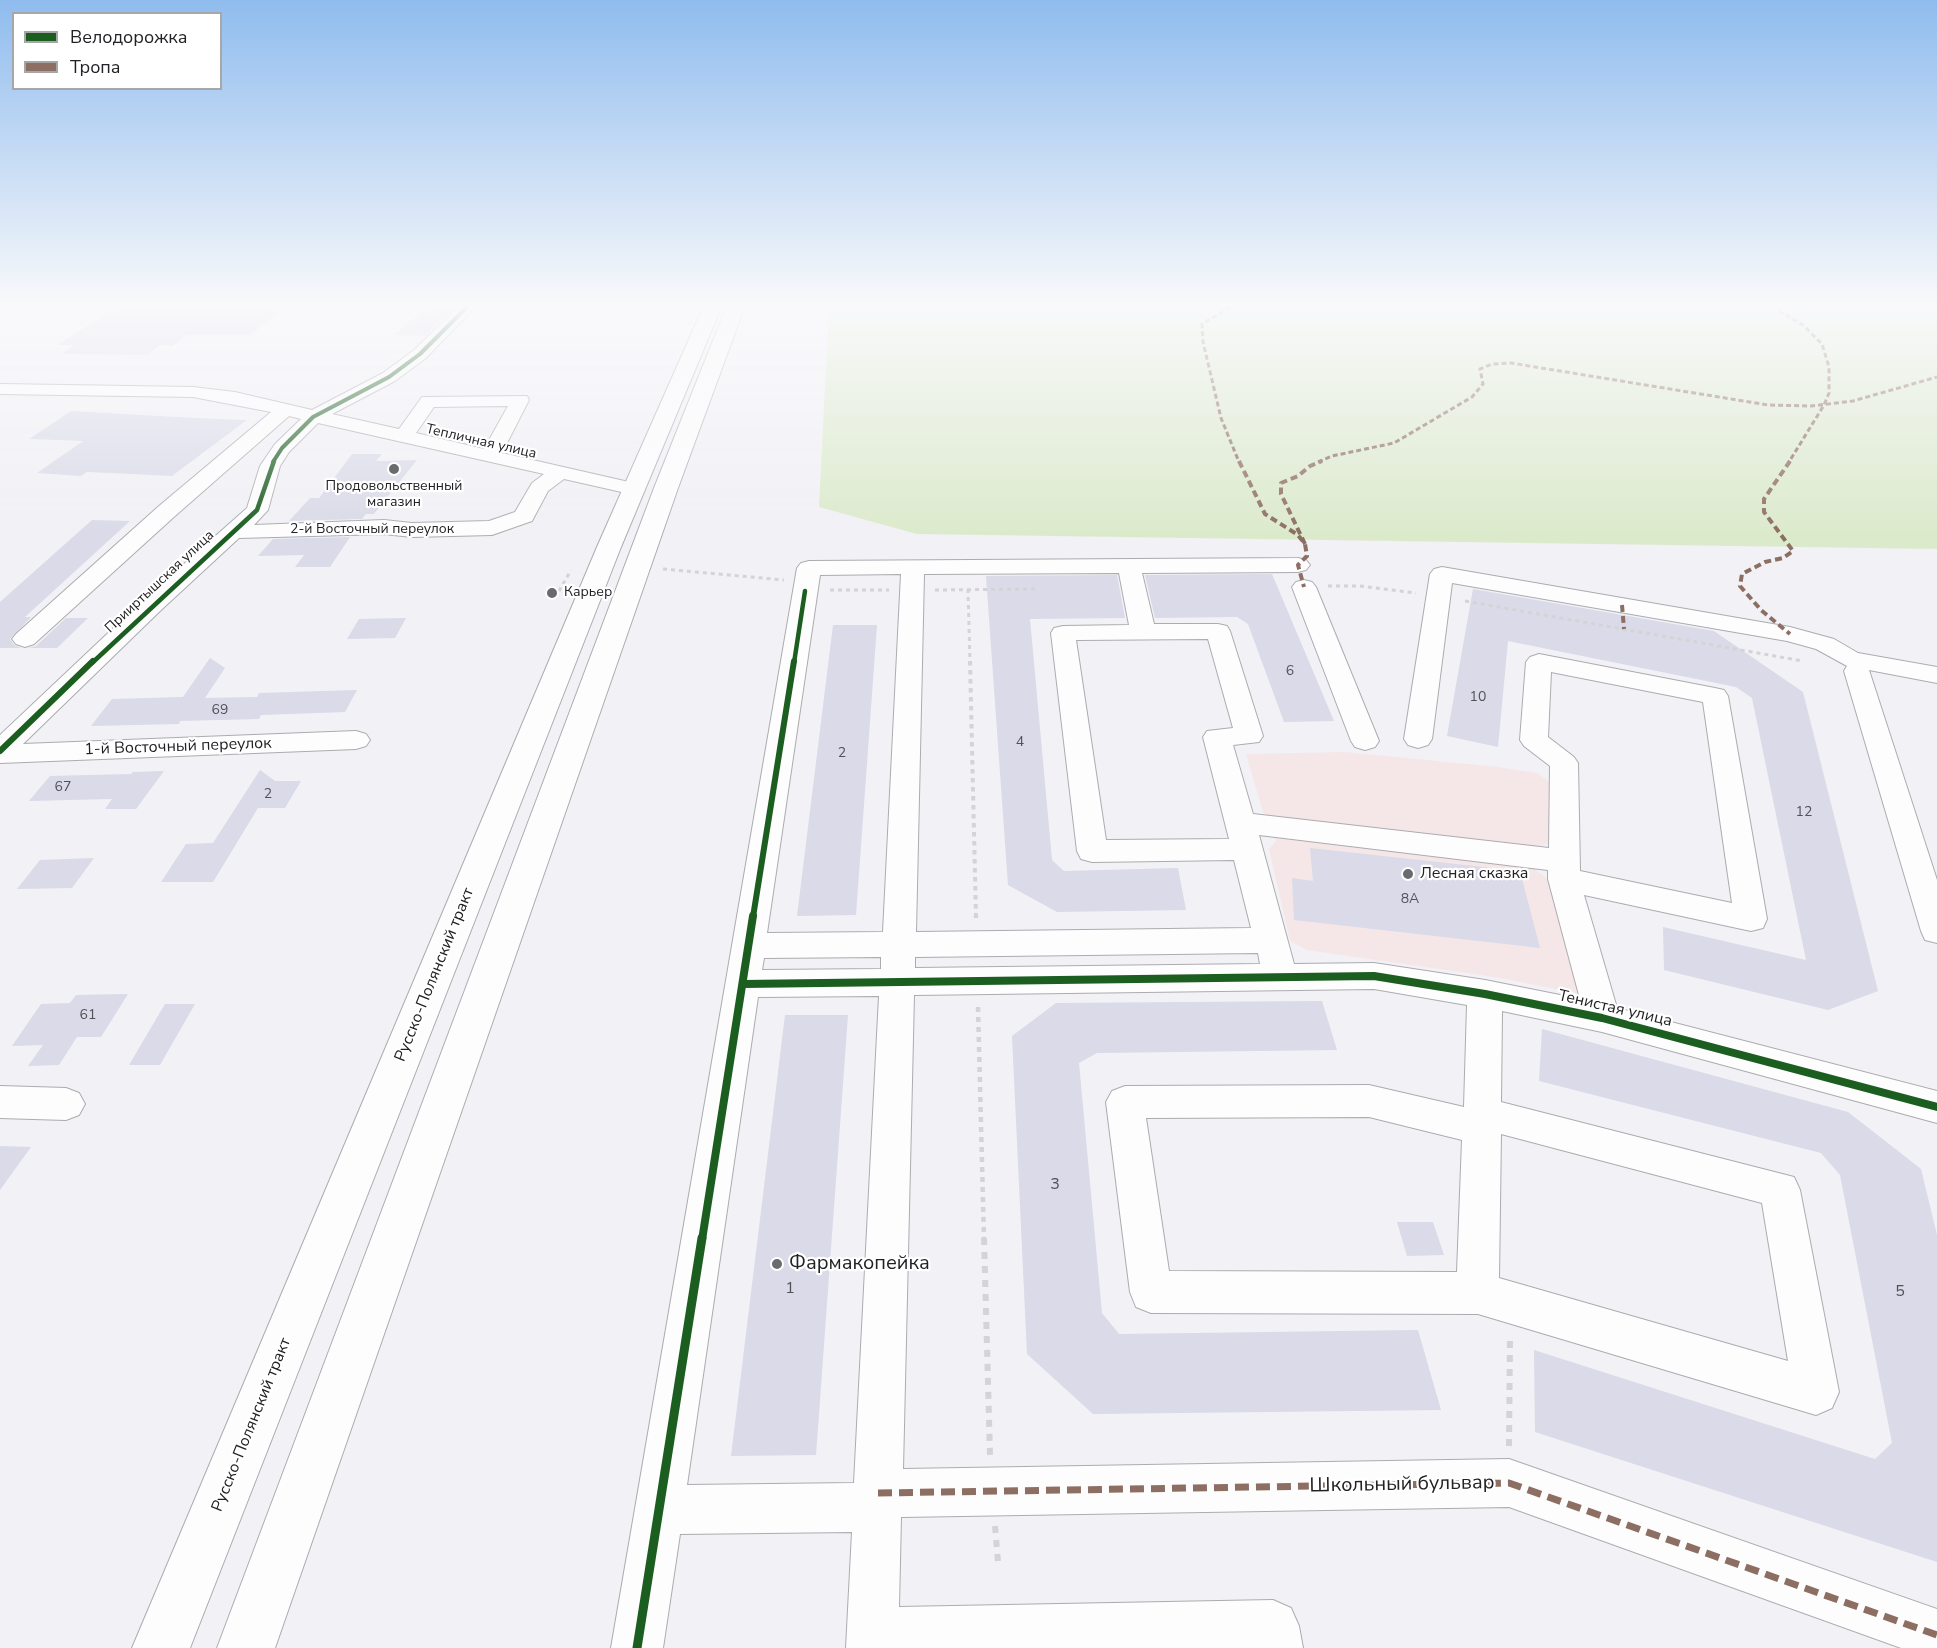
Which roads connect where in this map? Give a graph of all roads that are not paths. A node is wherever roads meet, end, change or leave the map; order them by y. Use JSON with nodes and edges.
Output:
{"nodes":[{"id":1,"x":384,"y":380,"type":"edge"},
{"id":2,"x":681,"y":380,"type":"edge"},
{"id":3,"x":708,"y":380,"type":"edge"},
{"id":4,"x":0,"y":389,"type":"edge"},
{"id":5,"x":45,"y":390,"type":"junction"},
{"id":6,"x":9,"y":406,"type":"dead end"},
{"id":7,"x":285,"y":410,"type":"junction"},
{"id":8,"x":314,"y":417,"type":"junction"},
{"id":9,"x":404,"y":436,"type":"junction"},
{"id":10,"x":490,"y":456,"type":"junction"},
{"id":11,"x":559,"y":473,"type":"junction"},
{"id":12,"x":635,"y":489,"type":"junction"},
{"id":13,"x":233,"y":532,"type":"junction"},
{"id":14,"x":1129,"y":566,"type":"junction"},
{"id":15,"x":913,"y":568,"type":"junction"},
{"id":16,"x":1143,"y":632,"type":"junction"},
{"id":17,"x":25,"y":639,"type":"dead end"},
{"id":18,"x":1857,"y":671,"type":"road end"},
{"id":19,"x":1937,"y":675,"type":"edge"},
{"id":20,"x":1418,"y":739,"type":"dead end"},
{"id":21,"x":356,"y":740,"type":"dead end"},
{"id":22,"x":1365,"y":741,"type":"dead end"},
{"id":23,"x":0,"y":752,"type":"edge"},
{"id":24,"x":1244,"y":836,"type":"junction"},
{"id":25,"x":1564,"y":870,"type":"junction"},
{"id":26,"x":1937,"y":931,"type":"edge"},
{"id":27,"x":1272,"y":940,"type":"junction"},
{"id":28,"x":898,"y":945,"type":"junction"},
{"id":29,"x":749,"y":946,"type":"junction"},
{"id":30,"x":1281,"y":978,"type":"junction"},
{"id":31,"x":897,"y":982,"type":"junction"},
{"id":32,"x":743,"y":984,"type":"junction"},
{"id":33,"x":1485,"y":994,"type":"junction"},
{"id":34,"x":1602,"y":1018,"type":"junction"},
{"id":35,"x":0,"y":1102,"type":"edge"},
{"id":36,"x":66,"y":1104,"type":"dead end"},
{"id":37,"x":1937,"y":1107,"type":"edge"},
{"id":38,"x":1482,"y":1121,"type":"junction"},
{"id":39,"x":1495,"y":1298,"type":"junction"},
{"id":40,"x":878,"y":1500,"type":"junction"},
{"id":41,"x":659,"y":1510,"type":"junction"},
{"id":42,"x":1937,"y":1635,"type":"edge"},
{"id":43,"x":1005,"y":1639,"type":"edge"},
{"id":44,"x":872,"y":1640,"type":"edge"},
{"id":45,"x":161,"y":1648,"type":"edge"},
{"id":46,"x":246,"y":1648,"type":"edge"},
{"id":47,"x":637,"y":1648,"type":"edge"},
{"id":48,"x":1277,"y":1648,"type":"edge"}],
"edges":[{"from":1,"to":8,"type":"street","name":"Прииртышская улица"},
{"from":2,"to":12,"type":"main road","name":"Русско-Полянский тракт"},
{"from":3,"to":46,"type":"main road"},
{"from":4,"to":5,"type":"street","name":"Тепличная улица"},
{"from":5,"to":6,"type":"street"},
{"from":5,"to":7,"type":"street","name":"Тепличная улица"},
{"from":7,"to":8,"type":"street","name":"Тепличная улица"},
{"from":7,"to":17,"type":"street"},
{"from":8,"to":9,"type":"street","name":"Тепличная улица"},
{"from":8,"to":13,"type":"street","name":"Прииртышская улица"},
{"from":9,"to":10,"type":"street","name":"Тепличная улица"},
{"from":9,"to":10,"type":"street"},
{"from":10,"to":11,"type":"street","name":"Тепличная улица"},
{"from":11,"to":12,"type":"street","name":"Тепличная улица"},
{"from":11,"to":13,"type":"street","name":"2-й Восточный переулок"},
{"from":12,"to":45,"type":"main road","name":"Русско-Полянский тракт"},
{"from":13,"to":23,"type":"street","name":"Прииртышская улица"},
{"from":14,"to":15,"type":"street"},
{"from":14,"to":16,"type":"street"},
{"from":14,"to":22,"type":"street"},
{"from":15,"to":28,"type":"street"},
{"from":15,"to":29,"type":"street"},
{"from":16,"to":24,"type":"street"},
{"from":16,"to":24,"type":"street"},
{"from":18,"to":26,"type":"street"},
{"from":19,"to":20,"type":"street"},
{"from":21,"to":23,"type":"street","name":"1-й Восточный переулок"},
{"from":24,"to":25,"type":"street"},
{"from":24,"to":27,"type":"street"},
{"from":25,"to":25,"type":"street"},
{"from":25,"to":34,"type":"street"},
{"from":27,"to":28,"type":"street"},
{"from":27,"to":30,"type":"street"},
{"from":28,"to":29,"type":"street"},
{"from":28,"to":31,"type":"street"},
{"from":29,"to":32,"type":"street"},
{"from":30,"to":31,"type":"street","name":"Тенистая улица"},
{"from":30,"to":33,"type":"street","name":"Тенистая улица"},
{"from":31,"to":32,"type":"street","name":"Тенистая улица"},
{"from":31,"to":40,"type":"street"},
{"from":32,"to":41,"type":"street"},
{"from":33,"to":34,"type":"street","name":"Тенистая улица"},
{"from":33,"to":38,"type":"street"},
{"from":34,"to":37,"type":"street","name":"Тенистая улица"},
{"from":35,"to":36,"type":"street"},
{"from":38,"to":39,"type":"street"},
{"from":38,"to":39,"type":"street"},
{"from":38,"to":39,"type":"street"},
{"from":40,"to":41,"type":"street","name":"Школьный бульвар"},
{"from":40,"to":42,"type":"street","name":"Школьный бульвар"},
{"from":40,"to":44,"type":"street"},
{"from":41,"to":47,"type":"street"},
{"from":43,"to":44,"type":"street"},
{"from":43,"to":48,"type":"street"}]}
